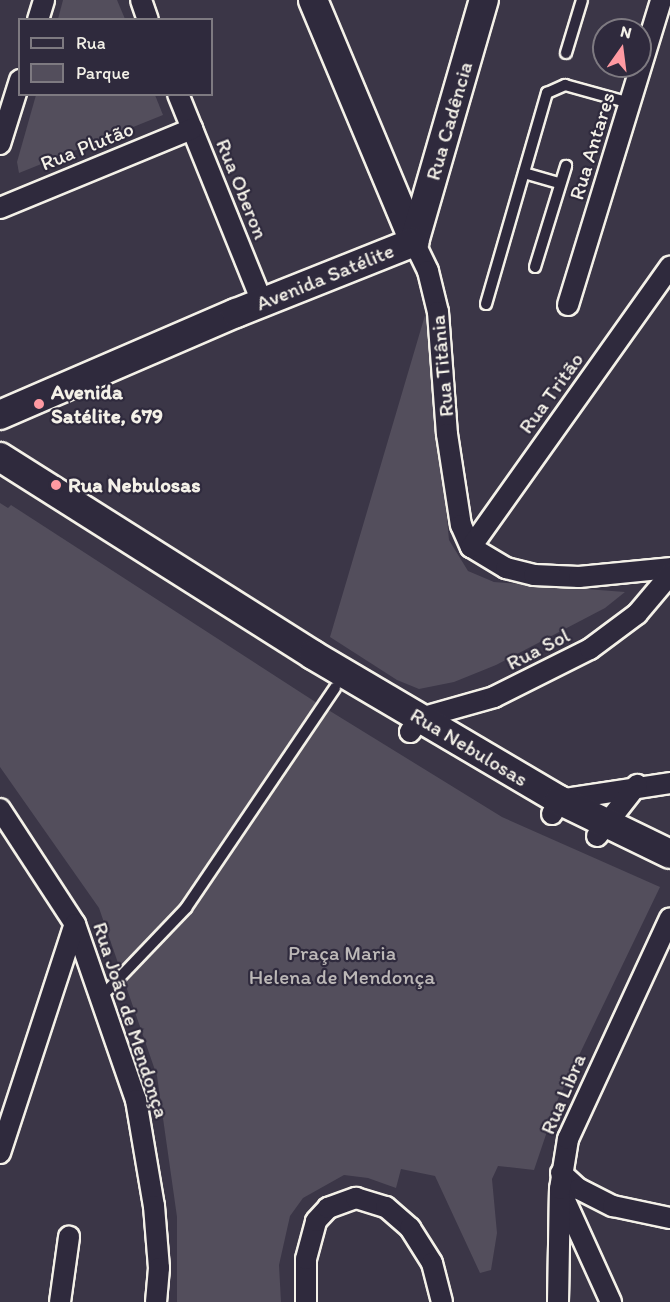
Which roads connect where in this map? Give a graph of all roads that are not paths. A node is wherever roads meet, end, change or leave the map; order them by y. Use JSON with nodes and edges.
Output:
{"nodes":[{"id":1,"x":44,"y":0,"type":"edge"},
{"id":2,"x":141,"y":0,"type":"edge"},
{"id":3,"x":313,"y":0,"type":"edge"},
{"id":4,"x":484,"y":0,"type":"edge"},
{"id":5,"x":582,"y":0,"type":"edge"},
{"id":6,"x":662,"y":0,"type":"edge"},
{"id":7,"x":39,"y":18,"type":"edge"},
{"id":8,"x":147,"y":18,"type":"edge"},
{"id":9,"x":566,"y":53,"type":"dead end"},
{"id":10,"x":18,"y":86,"type":"edge"},
{"id":11,"x":179,"y":96,"type":"edge"},
{"id":12,"x":630,"y":103,"type":"junction"},
{"id":13,"x":192,"y":129,"type":"junction"},
{"id":14,"x":0,"y":144,"type":"edge"},
{"id":15,"x":566,"y":166,"type":"dead end"},
{"id":16,"x":524,"y":173,"type":"junction"},
{"id":17,"x":560,"y":183,"type":"junction"},
{"id":18,"x":2,"y":202,"type":"edge"},
{"id":19,"x":414,"y":242,"type":"junction"},
{"id":20,"x":535,"y":267,"type":"dead end"},
{"id":21,"x":670,"y":267,"type":"edge"},
{"id":22,"x":262,"y":302,"type":"junction"},
{"id":23,"x":486,"y":304,"type":"dead end"},
{"id":24,"x":568,"y":305,"type":"dead end"},
{"id":25,"x":236,"y":313,"type":"junction"},
{"id":26,"x":0,"y":399,"type":"edge"},
{"id":27,"x":0,"y":415,"type":"edge"},
{"id":28,"x":0,"y":457,"type":"edge"},
{"id":29,"x":0,"y":475,"type":"edge"},
{"id":30,"x":471,"y":546,"type":"junction"},
{"id":31,"x":670,"y":568,"type":"edge"},
{"id":32,"x":670,"y":575,"type":"edge"},
{"id":33,"x":336,"y":688,"type":"junction"},
{"id":34,"x":415,"y":725,"type":"junction"},
{"id":35,"x":670,"y":783,"type":"edge"},
{"id":36,"x":637,"y":785,"type":"junction"},
{"id":37,"x":555,"y":807,"type":"junction"},
{"id":38,"x":0,"y":808,"type":"edge"},
{"id":39,"x":602,"y":829,"type":"junction"},
{"id":40,"x":670,"y":854,"type":"edge"},
{"id":41,"x":670,"y":870,"type":"edge"},
{"id":42,"x":670,"y":918,"type":"edge"},
{"id":43,"x":75,"y":924,"type":"junction"},
{"id":44,"x":102,"y":996,"type":"junction"},
{"id":45,"x":0,"y":1153,"type":"edge"},
{"id":46,"x":560,"y":1181,"type":"junction"},
{"id":47,"x":670,"y":1218,"type":"edge"},
{"id":48,"x":69,"y":1237,"type":"dead end"},
{"id":49,"x":60,"y":1302,"type":"edge"},
{"id":50,"x":156,"y":1302,"type":"edge"},
{"id":51,"x":306,"y":1302,"type":"edge"},
{"id":52,"x":442,"y":1302,"type":"edge"},
{"id":53,"x":558,"y":1302,"type":"edge"},
{"id":54,"x":611,"y":1302,"type":"edge"}],
"edges":[{"from":1,"to":7,"type":"street"},
{"from":2,"to":8,"type":"street"},
{"from":3,"to":19,"type":"street","name":"Rua Titânia"},
{"from":4,"to":19,"type":"street","name":"Rua Cadência"},
{"from":5,"to":9,"type":"lane"},
{"from":6,"to":12,"type":"street","name":"Rua Antares"},
{"from":10,"to":14,"type":"street"},
{"from":11,"to":13,"type":"street","name":"Rua Oberon"},
{"from":12,"to":16,"type":"lane"},
{"from":12,"to":24,"type":"street","name":"Rua Antares"},
{"from":13,"to":18,"type":"street","name":"Rua Plutão"},
{"from":13,"to":22,"type":"street","name":"Rua Oberon"},
{"from":15,"to":17,"type":"lane"},
{"from":16,"to":17,"type":"lane"},
{"from":16,"to":23,"type":"lane"},
{"from":17,"to":20,"type":"lane"},
{"from":19,"to":22,"type":"street","name":"Avenida Satélite"},
{"from":19,"to":30,"type":"street","name":"Rua Titânia"},
{"from":21,"to":30,"type":"street","name":"Rua Tritão"},
{"from":22,"to":25,"type":"street","name":"Avenida Satélite"},
{"from":25,"to":26,"type":"street","name":"Avenida Satélite"},
{"from":25,"to":27,"type":"street","name":"Avenida Satélite"},
{"from":28,"to":34,"type":"street","name":"Rua Nebulosas"},
{"from":29,"to":33,"type":"street","name":"Rua Nebulosas"},
{"from":30,"to":31,"type":"street"},
{"from":32,"to":34,"type":"street","name":"Rua Sol"},
{"from":33,"to":34,"type":"street","name":"Rua Nebulosas"},
{"from":33,"to":44,"type":"lane"},
{"from":34,"to":37,"type":"street","name":"Rua Nebulosas"},
{"from":35,"to":36,"type":"street"},
{"from":36,"to":37,"type":"street"},
{"from":36,"to":39,"type":"street"},
{"from":37,"to":39,"type":"street","name":"Rua Nebulosas"},
{"from":38,"to":43,"type":"street","name":"Rua João de Mendonça"},
{"from":39,"to":40,"type":"street","name":"Rua Nebulosas"},
{"from":39,"to":41,"type":"street","name":"Rua Nebulosas"},
{"from":42,"to":46,"type":"street","name":"Rua Libra"},
{"from":43,"to":44,"type":"street","name":"Rua João de Mendonça"},
{"from":43,"to":45,"type":"street"},
{"from":44,"to":50,"type":"street","name":"Rua João de Mendonça"},
{"from":46,"to":47,"type":"street"},
{"from":46,"to":53,"type":"street","name":"Rua Libra"},
{"from":46,"to":54,"type":"street"},
{"from":48,"to":49,"type":"street"},
{"from":51,"to":52,"type":"street"}]}
